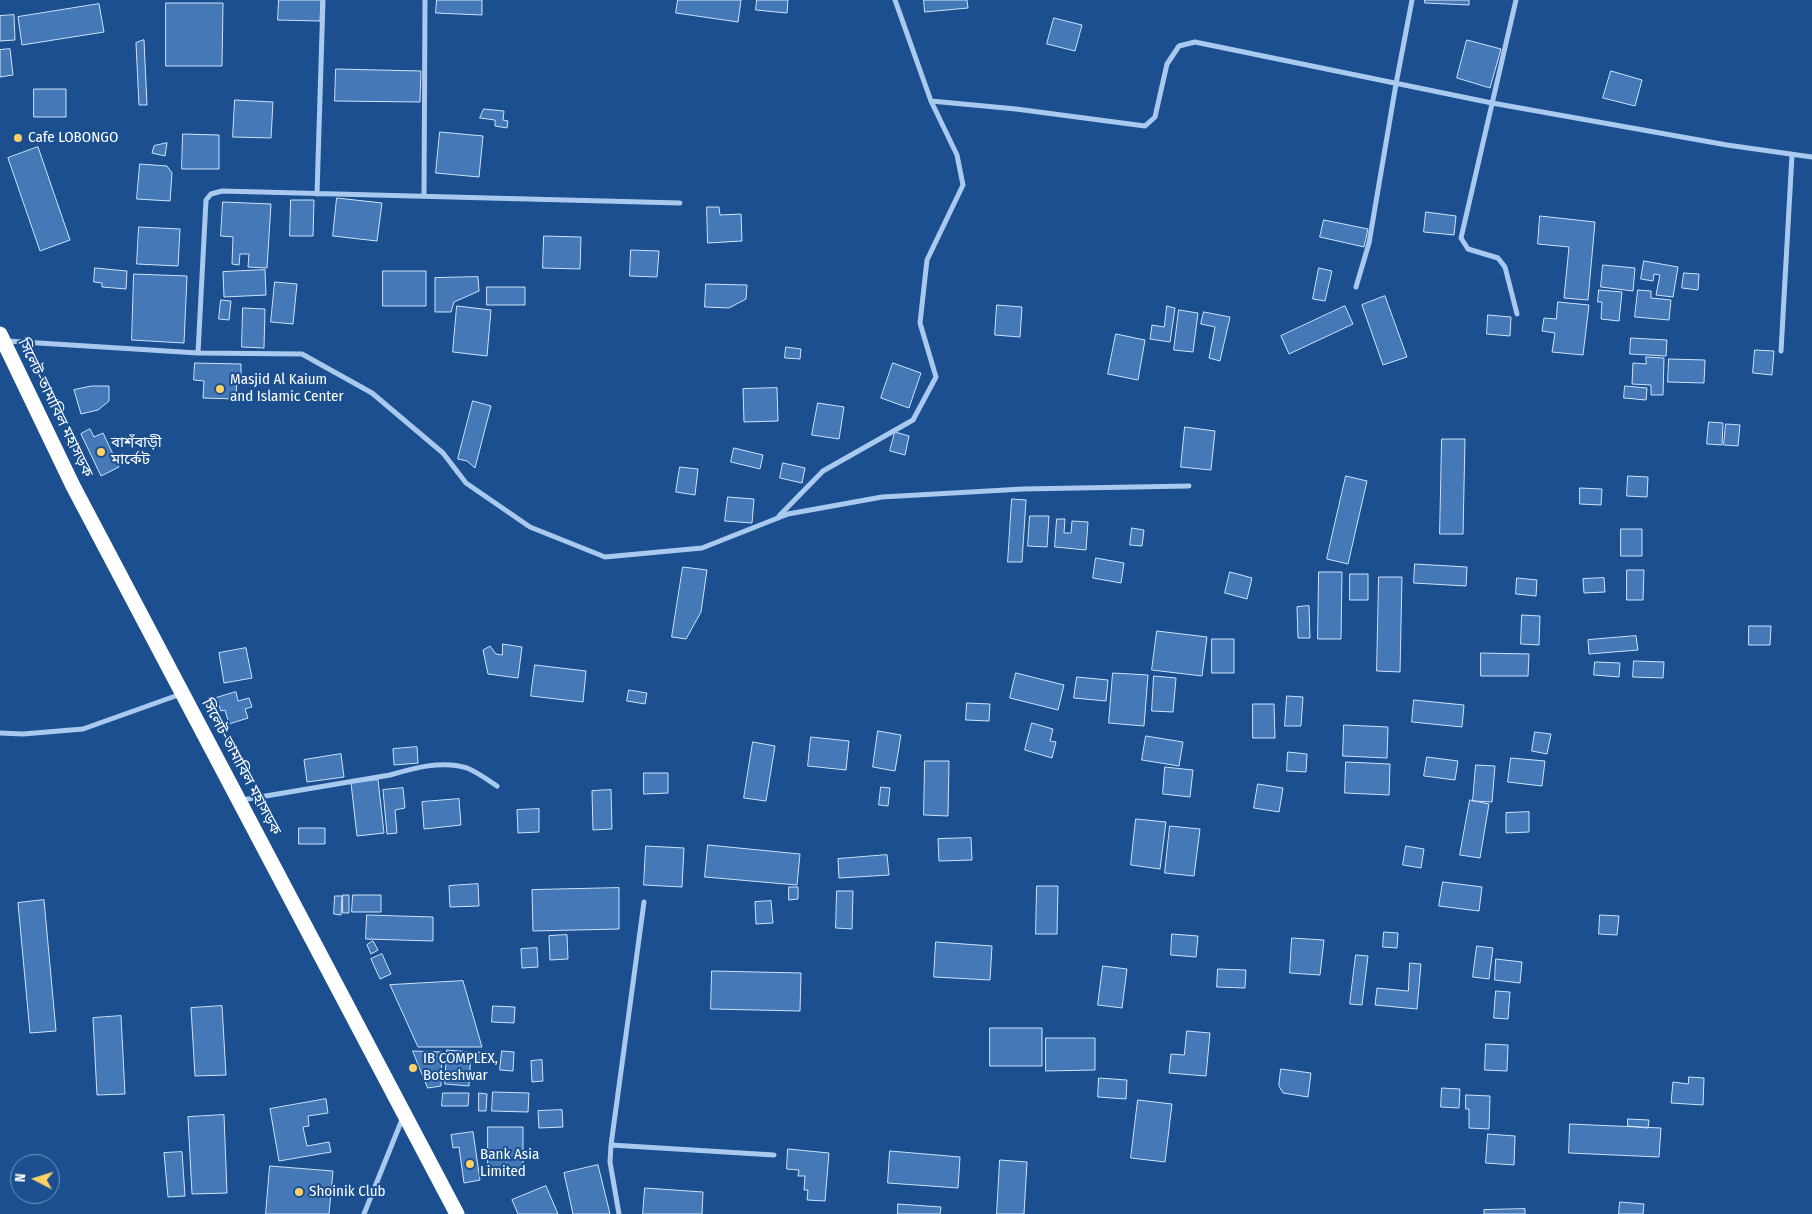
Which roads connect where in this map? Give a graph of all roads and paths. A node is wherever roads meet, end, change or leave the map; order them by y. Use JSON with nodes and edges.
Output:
{"nodes":[{"id":1,"x":323,"y":0,"type":"edge"},
{"id":2,"x":425,"y":0,"type":"edge"},
{"id":3,"x":895,"y":0,"type":"edge"},
{"id":4,"x":1412,"y":0,"type":"edge"},
{"id":5,"x":1516,"y":0,"type":"edge"},
{"id":6,"x":1396,"y":84,"type":"junction"},
{"id":7,"x":931,"y":101,"type":"junction"},
{"id":8,"x":1492,"y":103,"type":"junction"},
{"id":9,"x":1792,"y":155,"type":"junction"},
{"id":10,"x":1812,"y":156,"type":"edge"},
{"id":11,"x":317,"y":194,"type":"junction"},
{"id":12,"x":424,"y":196,"type":"junction"},
{"id":13,"x":680,"y":203,"type":"dead end"},
{"id":14,"x":1356,"y":287,"type":"dead end"},
{"id":15,"x":1516,"y":314,"type":"dead end"},
{"id":16,"x":2,"y":337,"type":"edge"},
{"id":17,"x":1781,"y":351,"type":"dead end"},
{"id":18,"x":198,"y":354,"type":"junction"},
{"id":19,"x":1188,"y":486,"type":"dead end"},
{"id":20,"x":777,"y":518,"type":"junction"},
{"id":21,"x":182,"y":693,"type":"junction"},
{"id":22,"x":0,"y":733,"type":"edge"},
{"id":23,"x":497,"y":786,"type":"dead end"},
{"id":24,"x":239,"y":800,"type":"junction"},
{"id":25,"x":644,"y":902,"type":"dead end"},
{"id":26,"x":404,"y":1114,"type":"junction"},
{"id":27,"x":611,"y":1145,"type":"junction"},
{"id":28,"x":774,"y":1155,"type":"dead end"},
{"id":29,"x":364,"y":1214,"type":"edge"},
{"id":30,"x":457,"y":1214,"type":"edge"},
{"id":31,"x":619,"y":1214,"type":"edge"}],
"edges":[{"from":1,"to":11,"type":"street"},
{"from":2,"to":12,"type":"street"},
{"from":3,"to":7,"type":"street"},
{"from":4,"to":6,"type":"street"},
{"from":5,"to":8,"type":"street"},
{"from":6,"to":7,"type":"street"},
{"from":6,"to":8,"type":"street"},
{"from":6,"to":14,"type":"street"},
{"from":7,"to":20,"type":"street"},
{"from":8,"to":9,"type":"street"},
{"from":8,"to":15,"type":"street"},
{"from":9,"to":10,"type":"street"},
{"from":9,"to":17,"type":"street"},
{"from":11,"to":12,"type":"street"},
{"from":11,"to":18,"type":"street"},
{"from":12,"to":13,"type":"street"},
{"from":16,"to":18,"type":"street"},
{"from":16,"to":21,"type":"highway","name":"সিলেট-তামাবিল মহাসড়ক"},
{"from":18,"to":20,"type":"street"},
{"from":19,"to":20,"type":"street"},
{"from":21,"to":22,"type":"street"},
{"from":21,"to":24,"type":"highway","name":"সিলেট-তামাবিল মহাসড়ক"},
{"from":23,"to":24,"type":"street"},
{"from":24,"to":26,"type":"highway","name":"সিলেট-তামাবিল মহাসড়ক"},
{"from":25,"to":27,"type":"street"},
{"from":26,"to":29,"type":"street"},
{"from":26,"to":30,"type":"highway","name":"সিলেট-তামাবিল মহাসড়ক"},
{"from":27,"to":28,"type":"street"},
{"from":27,"to":31,"type":"street"}]}
